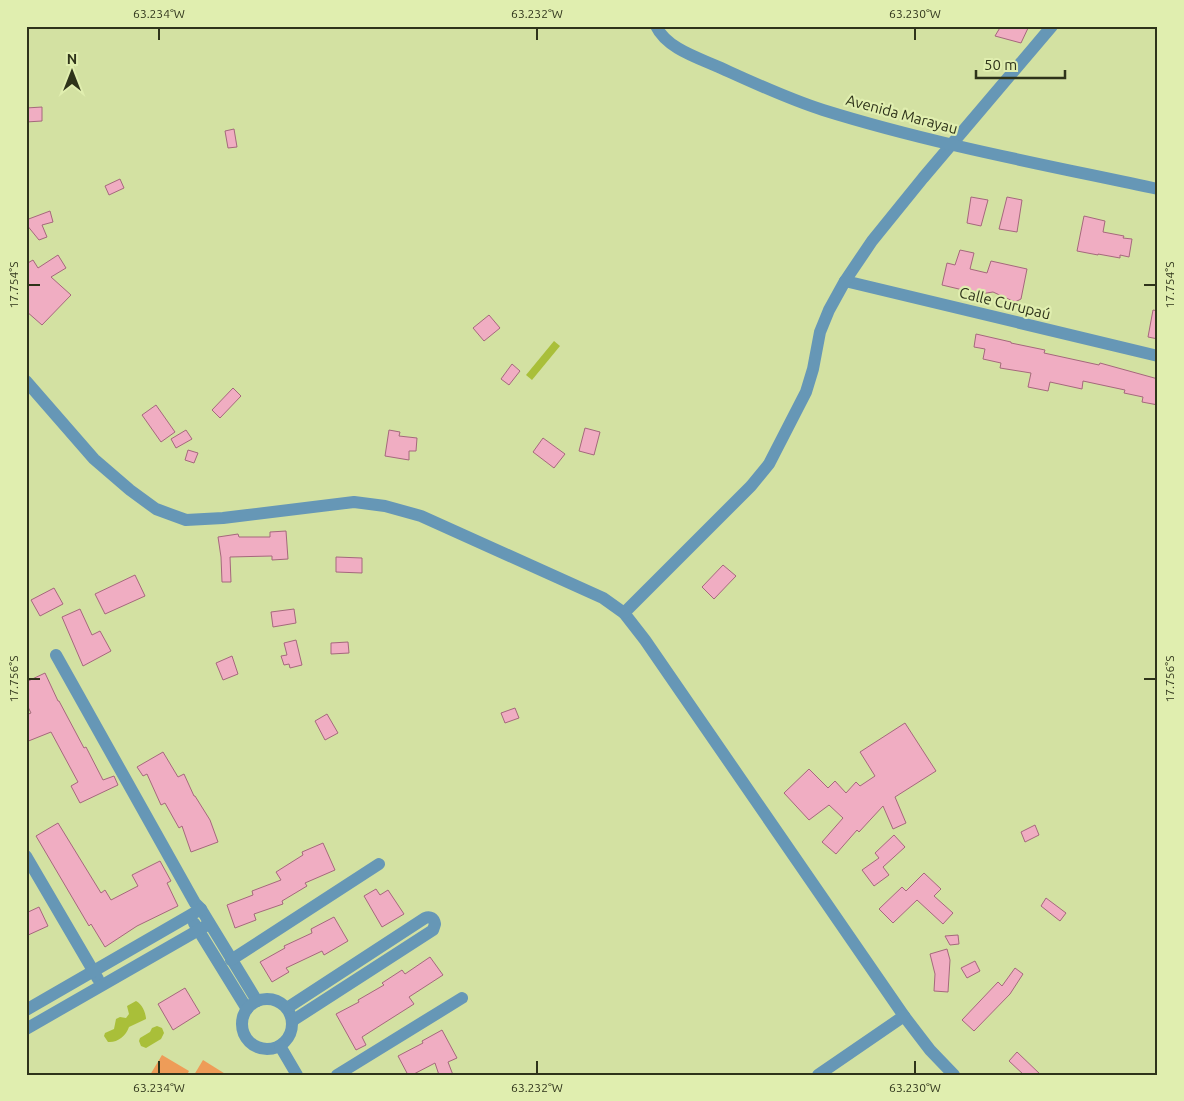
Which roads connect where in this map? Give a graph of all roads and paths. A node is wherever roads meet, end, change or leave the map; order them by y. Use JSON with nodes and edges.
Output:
{"nodes":[{"id":1,"x":656,"y":26,"type":"edge"},
{"id":2,"x":1052,"y":26,"type":"edge"},
{"id":3,"x":952,"y":145,"type":"junction"},
{"id":4,"x":1158,"y":190,"type":"edge"},
{"id":5,"x":846,"y":281,"type":"junction"},
{"id":6,"x":1158,"y":356,"type":"edge"},
{"id":7,"x":26,"y":381,"type":"edge"},
{"id":8,"x":624,"y":613,"type":"junction"},
{"id":9,"x":56,"y":655,"type":"dead end"},
{"id":10,"x":26,"y":856,"type":"edge"},
{"id":11,"x":379,"y":864,"type":"dead end"},
{"id":12,"x":198,"y":906,"type":"junction"},
{"id":13,"x":189,"y":916,"type":"junction"},
{"id":14,"x":204,"y":927,"type":"junction"},
{"id":15,"x":231,"y":960,"type":"junction"},
{"id":16,"x":94,"y":972,"type":"junction"},
{"id":17,"x":102,"y":986,"type":"junction"},
{"id":18,"x":462,"y":998,"type":"dead end"},
{"id":19,"x":257,"y":1001,"type":"junction"},
{"id":20,"x":286,"y":1008,"type":"junction"},
{"id":21,"x":247,"y":1009,"type":"junction"},
{"id":22,"x":26,"y":1010,"type":"edge"},
{"id":23,"x":904,"y":1016,"type":"junction"},
{"id":24,"x":292,"y":1021,"type":"junction"},
{"id":25,"x":26,"y":1029,"type":"edge"},
{"id":26,"x":280,"y":1046,"type":"junction"},
{"id":27,"x":297,"y":1075,"type":"edge"},
{"id":28,"x":337,"y":1075,"type":"edge"},
{"id":29,"x":818,"y":1075,"type":"edge"},
{"id":30,"x":954,"y":1075,"type":"edge"}],
"edges":[{"from":1,"to":3,"type":"street","name":"Avenida Marayau"},
{"from":2,"to":3,"type":"street"},
{"from":3,"to":4,"type":"street","name":"Avenida Marayau"},
{"from":3,"to":5,"type":"street"},
{"from":5,"to":6,"type":"street","name":"Calle Curupaú"},
{"from":5,"to":8,"type":"street"},
{"from":7,"to":8,"type":"street"},
{"from":8,"to":23,"type":"street"},
{"from":9,"to":12,"type":"street"},
{"from":10,"to":16,"type":"street"},
{"from":11,"to":15,"type":"street"},
{"from":12,"to":13,"type":"street"},
{"from":12,"to":14,"type":"street"},
{"from":13,"to":14,"type":"street"},
{"from":13,"to":16,"type":"street"},
{"from":14,"to":15,"type":"street"},
{"from":14,"to":17,"type":"street"},
{"from":14,"to":21,"type":"street"},
{"from":15,"to":19,"type":"street"},
{"from":16,"to":17,"type":"street"},
{"from":16,"to":22,"type":"street"},
{"from":17,"to":25,"type":"street"},
{"from":18,"to":28,"type":"street"},
{"from":19,"to":20,"type":"street"},
{"from":19,"to":21,"type":"street"},
{"from":20,"to":24,"type":"street"},
{"from":20,"to":24,"type":"street"},
{"from":21,"to":26,"type":"street"},
{"from":23,"to":29,"type":"street"},
{"from":23,"to":30,"type":"street"},
{"from":24,"to":26,"type":"street"},
{"from":26,"to":27,"type":"street"}]}
